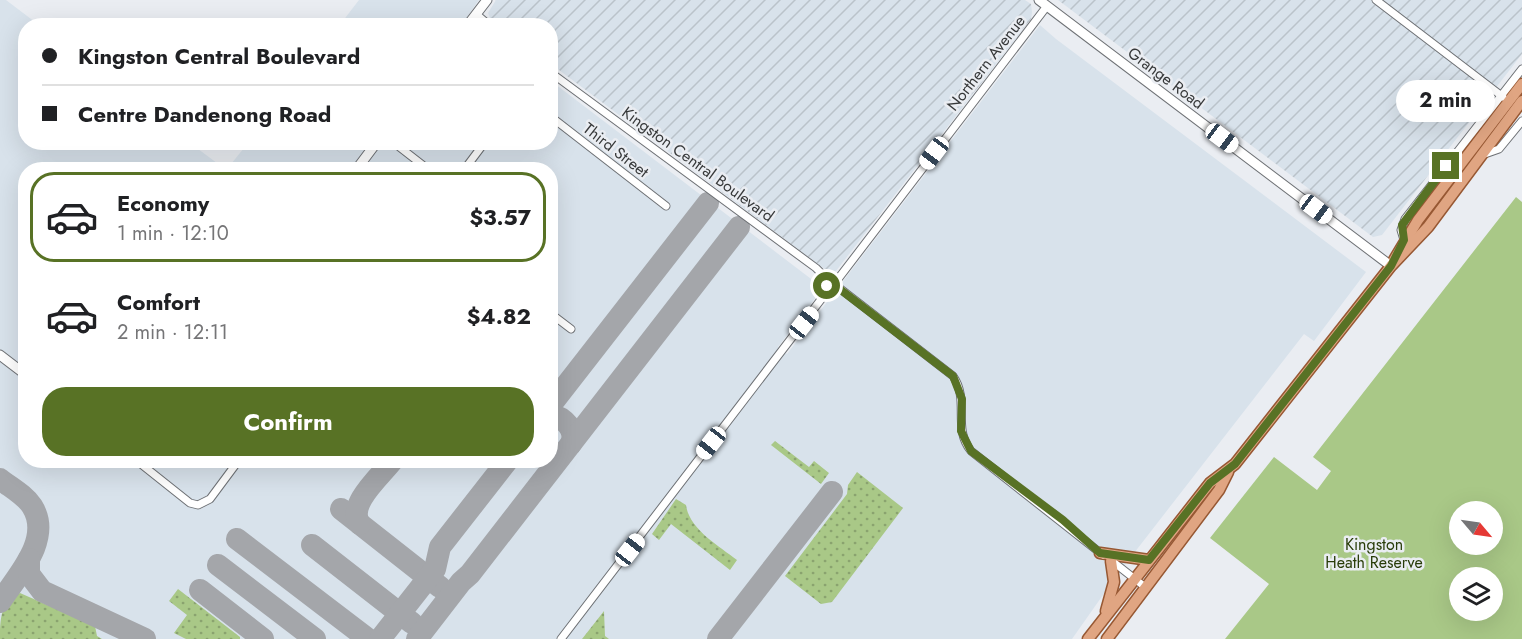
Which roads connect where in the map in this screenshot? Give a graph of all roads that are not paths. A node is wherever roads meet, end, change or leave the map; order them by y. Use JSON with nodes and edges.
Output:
{"nodes":[{"id":1,"x":487,"y":0,"type":"edge"},
{"id":2,"x":1376,"y":0,"type":"edge"},
{"id":3,"x":1043,"y":3,"type":"edge"},
{"id":4,"x":476,"y":14,"type":"junction"},
{"id":5,"x":473,"y":18,"type":"edge"},
{"id":6,"x":481,"y":18,"type":"edge"},
{"id":7,"x":1522,"y":69,"type":"edge"},
{"id":8,"x":558,"y":78,"type":"edge"},
{"id":9,"x":1522,"y":84,"type":"edge"},
{"id":10,"x":1512,"y":102,"type":"edge"},
{"id":11,"x":558,"y":122,"type":"edge"},
{"id":12,"x":1522,"y":122,"type":"edge"},
{"id":13,"x":1514,"y":132,"type":"junction"},
{"id":14,"x":1522,"y":138,"type":"edge"},
{"id":15,"x":403,"y":150,"type":"edge"},
{"id":16,"x":1480,"y":156,"type":"junction"},
{"id":17,"x":419,"y":162,"type":"edge"},
{"id":18,"x":666,"y":206,"type":"dead end"},
{"id":19,"x":1391,"y":266,"type":"junction"},
{"id":20,"x":835,"y":285,"type":"junction"},
{"id":21,"x":558,"y":319,"type":"edge"},
{"id":22,"x":571,"y":329,"type":"dead end"},
{"id":23,"x":0,"y":355,"type":"edge"},
{"id":24,"x":18,"y":369,"type":"edge"},
{"id":25,"x":146,"y":468,"type":"edge"},
{"id":26,"x":233,"y":468,"type":"edge"},
{"id":27,"x":1228,"y":472,"type":"junction"},
{"id":28,"x":1100,"y":553,"type":"junction"},
{"id":29,"x":1149,"y":560,"type":"junction"},
{"id":30,"x":1111,"y":561,"type":"junction"},
{"id":31,"x":1134,"y":579,"type":"junction"},
{"id":32,"x":1145,"y":587,"type":"junction"},
{"id":33,"x":1103,"y":620,"type":"junction"},
{"id":34,"x":561,"y":639,"type":"edge"},
{"id":35,"x":1088,"y":639,"type":"edge"},
{"id":36,"x":1107,"y":639,"type":"edge"}],
"edges":[{"from":1,"to":4,"type":"main road"},
{"from":2,"to":10,"type":"street"},
{"from":3,"to":19,"type":"main road","name":"Grange Road"},
{"from":3,"to":20,"type":"street","name":"Northern Avenue"},
{"from":4,"to":5,"type":"main road"},
{"from":4,"to":6,"type":"street"},
{"from":7,"to":10,"type":"street"},
{"from":8,"to":20,"type":"street","name":"Kingston Central Boulevard"},
{"from":9,"to":10,"type":"main road"},
{"from":10,"to":16,"type":"main road"},
{"from":10,"to":19,"type":"main road"},
{"from":11,"to":18,"type":"street","name":"Third Street"},
{"from":12,"to":13,"type":"street"},
{"from":13,"to":14,"type":"street"},
{"from":13,"to":16,"type":"street"},
{"from":15,"to":17,"type":"street"},
{"from":16,"to":19,"type":"main road"},
{"from":19,"to":27,"type":"main road"},
{"from":20,"to":28,"type":"street"},
{"from":20,"to":34,"type":"street","name":"Northern Avenue"},
{"from":21,"to":22,"type":"street"},
{"from":23,"to":24,"type":"main road"},
{"from":25,"to":26,"type":"street"},
{"from":27,"to":29,"type":"main road"},
{"from":27,"to":32,"type":"main road"},
{"from":28,"to":29,"type":"main road"},
{"from":28,"to":30,"type":"street"},
{"from":29,"to":31,"type":"main road"},
{"from":30,"to":31,"type":"street"},
{"from":30,"to":33,"type":"main road"},
{"from":31,"to":32,"type":"street"},
{"from":31,"to":33,"type":"main road"},
{"from":32,"to":36,"type":"main road"},
{"from":33,"to":35,"type":"main road"}]}
